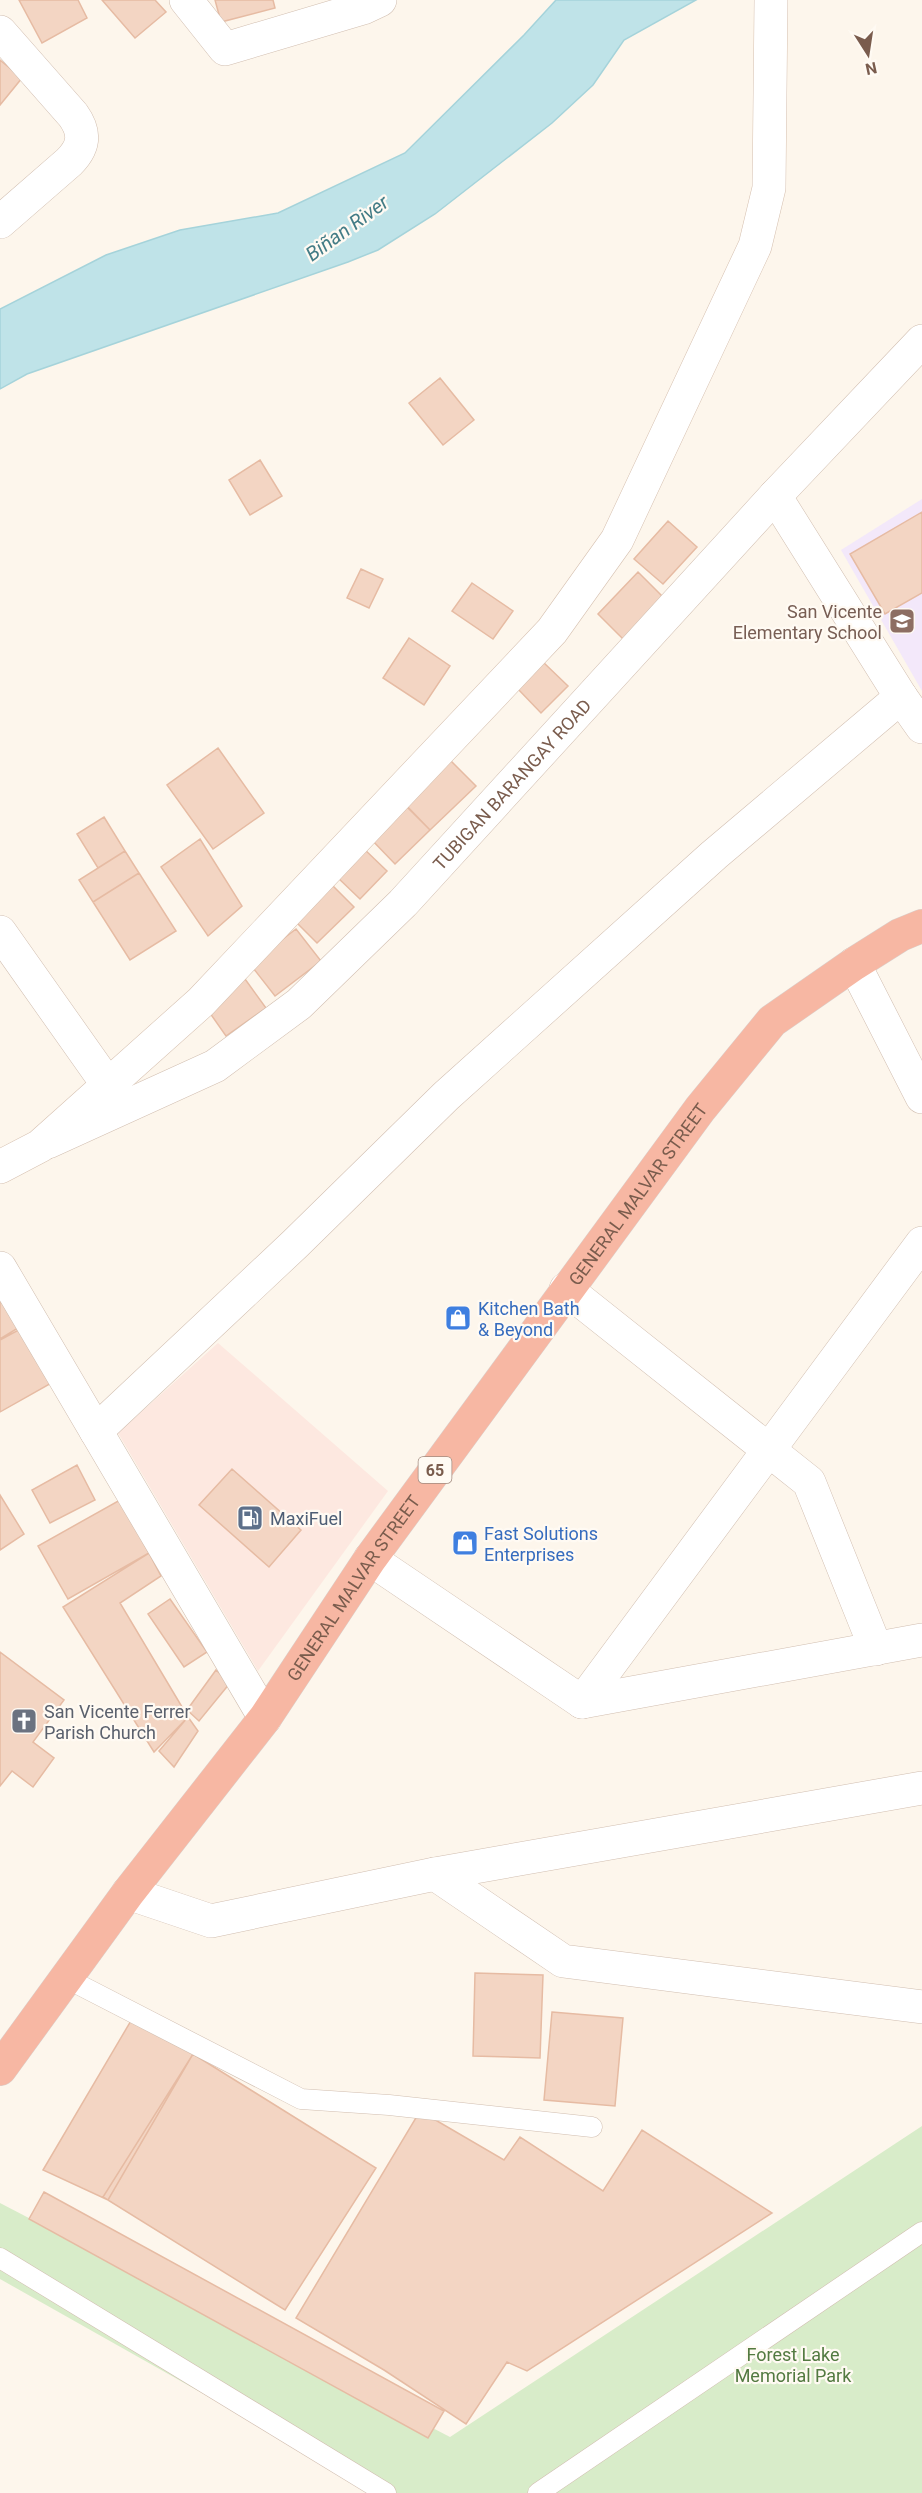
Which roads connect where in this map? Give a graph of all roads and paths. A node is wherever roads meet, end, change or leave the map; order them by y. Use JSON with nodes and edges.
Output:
{"nodes":[{"id":1,"x":186,"y":0,"type":"edge"},
{"id":2,"x":380,"y":0,"type":"edge"},
{"id":3,"x":771,"y":0,"type":"edge"},
{"id":4,"x":0,"y":32,"type":"edge"},
{"id":5,"x":0,"y":222,"type":"edge"},
{"id":6,"x":922,"y":341,"type":"edge"},
{"id":7,"x":775,"y":496,"type":"junction"},
{"id":8,"x":901,"y":697,"type":"junction"},
{"id":9,"x":922,"y":727,"type":"edge"},
{"id":10,"x":922,"y":926,"type":"edge"},
{"id":11,"x":0,"y":932,"type":"edge"},
{"id":12,"x":854,"y":964,"type":"junction"},
{"id":13,"x":108,"y":1085,"type":"junction"},
{"id":14,"x":922,"y":1097,"type":"edge"},
{"id":15,"x":40,"y":1146,"type":"junction"},
{"id":16,"x":0,"y":1167,"type":"edge"},
{"id":17,"x":922,"y":1243,"type":"edge"},
{"id":18,"x":0,"y":1268,"type":"edge"},
{"id":19,"x":566,"y":1288,"type":"junction"},
{"id":20,"x":96,"y":1431,"type":"junction"},
{"id":21,"x":768,"y":1451,"type":"junction"},
{"id":22,"x":370,"y":1559,"type":"junction"},
{"id":23,"x":922,"y":1640,"type":"edge"},
{"id":24,"x":876,"y":1648,"type":"junction"},
{"id":25,"x":582,"y":1702,"type":"junction"},
{"id":26,"x":265,"y":1718,"type":"junction"},
{"id":27,"x":922,"y":1788,"type":"edge"},
{"id":28,"x":435,"y":1874,"type":"junction"},
{"id":29,"x":128,"y":1893,"type":"junction"},
{"id":30,"x":66,"y":1978,"type":"junction"},
{"id":31,"x":922,"y":2007,"type":"edge"},
{"id":32,"x":0,"y":2068,"type":"edge"},
{"id":33,"x":592,"y":2127,"type":"dead end"},
{"id":34,"x":922,"y":2232,"type":"edge"},
{"id":35,"x":0,"y":2258,"type":"edge"},
{"id":36,"x":386,"y":2493,"type":"edge"},
{"id":37,"x":538,"y":2493,"type":"edge"}],
"edges":[{"from":1,"to":2,"type":"street"},
{"from":3,"to":13,"type":"street"},
{"from":4,"to":5,"type":"street"},
{"from":6,"to":7,"type":"street","name":"TUBIGAN BARANGAY ROAD"},
{"from":7,"to":8,"type":"street"},
{"from":7,"to":15,"type":"street","name":"TUBIGAN BARANGAY ROAD"},
{"from":8,"to":9,"type":"street"},
{"from":8,"to":20,"type":"street"},
{"from":10,"to":12,"type":"highway","name":"GENERAL MALVAR STREET","number":"65"},
{"from":11,"to":13,"type":"street"},
{"from":12,"to":14,"type":"street"},
{"from":12,"to":19,"type":"highway","name":"GENERAL MALVAR STREET","number":"65"},
{"from":13,"to":15,"type":"street"},
{"from":15,"to":16,"type":"street"},
{"from":17,"to":21,"type":"street"},
{"from":18,"to":20,"type":"street"},
{"from":19,"to":21,"type":"street"},
{"from":19,"to":22,"type":"highway","name":"GENERAL MALVAR STREET","number":"65"},
{"from":20,"to":26,"type":"street"},
{"from":21,"to":24,"type":"street"},
{"from":21,"to":25,"type":"street"},
{"from":22,"to":25,"type":"street"},
{"from":22,"to":26,"type":"highway","name":"GENERAL MALVAR STREET","number":"65"},
{"from":23,"to":24,"type":"street"},
{"from":24,"to":25,"type":"street"},
{"from":26,"to":29,"type":"highway","name":"GENERAL MALVAR STREET","number":"65"},
{"from":27,"to":28,"type":"street"},
{"from":28,"to":29,"type":"street"},
{"from":28,"to":31,"type":"street"},
{"from":29,"to":30,"type":"highway","name":"GENERAL MALVAR STREET","number":"65"},
{"from":30,"to":32,"type":"highway","name":"GENERAL MALVAR STREET","number":"65"},
{"from":30,"to":33,"type":"lane"},
{"from":34,"to":37,"type":"lane"},
{"from":35,"to":36,"type":"lane"}]}
